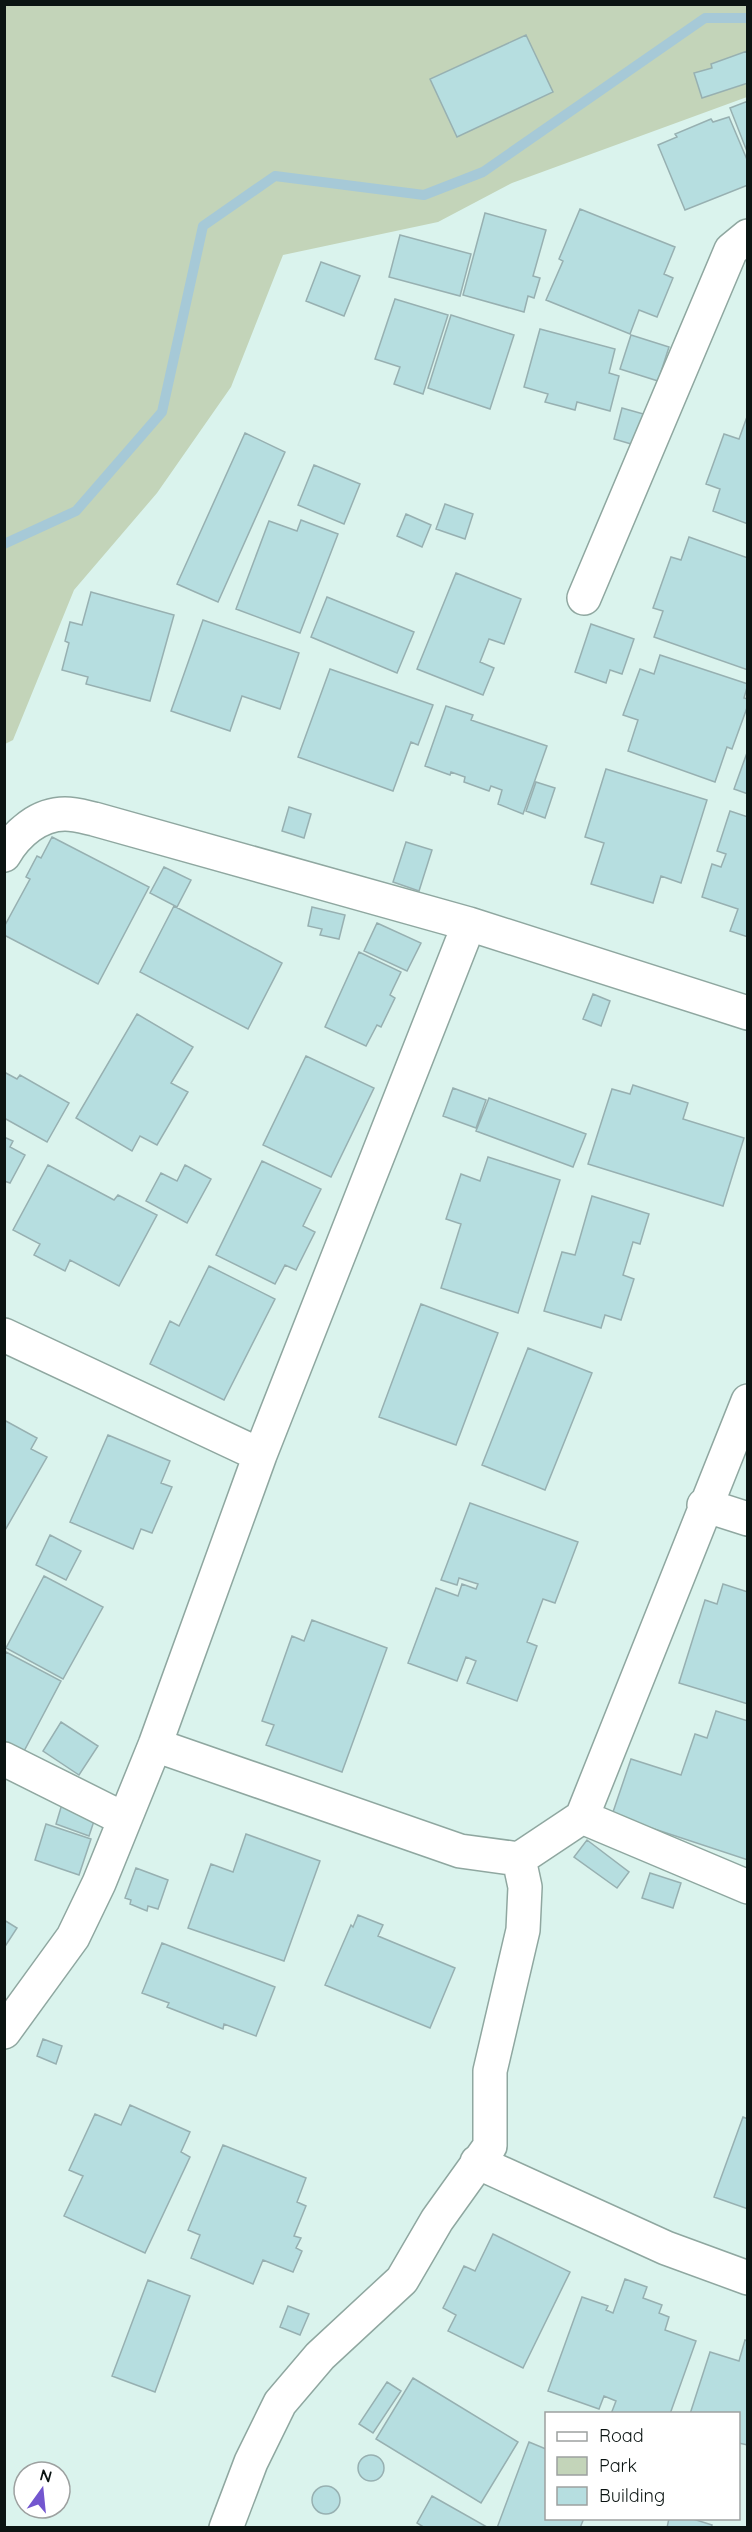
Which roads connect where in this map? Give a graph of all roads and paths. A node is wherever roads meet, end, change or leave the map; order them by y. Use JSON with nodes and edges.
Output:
{"nodes":[{"id":1,"x":747,"y":236,"type":"edge"},
{"id":2,"x":584,"y":598,"type":"dead end"},
{"id":3,"x":4,"y":855,"type":"edge"},
{"id":4,"x":469,"y":924,"type":"junction"},
{"id":5,"x":747,"y":1013,"type":"edge"},
{"id":6,"x":4,"y":1335,"type":"edge"},
{"id":7,"x":747,"y":1401,"type":"edge"},
{"id":8,"x":260,"y":1455,"type":"junction"},
{"id":9,"x":704,"y":1505,"type":"junction"},
{"id":10,"x":747,"y":1519,"type":"edge"},
{"id":11,"x":155,"y":1745,"type":"junction"},
{"id":12,"x":4,"y":1759,"type":"edge"},
{"id":13,"x":582,"y":1817,"type":"junction"},
{"id":14,"x":124,"y":1819,"type":"junction"},
{"id":15,"x":519,"y":1859,"type":"junction"},
{"id":16,"x":747,"y":1887,"type":"edge"},
{"id":17,"x":4,"y":2032,"type":"edge"},
{"id":18,"x":477,"y":2162,"type":"junction"},
{"id":19,"x":747,"y":2278,"type":"edge"},
{"id":20,"x":226,"y":2528,"type":"edge"}],
"edges":[{"from":1,"to":2,"type":"street"},
{"from":3,"to":4,"type":"street"},
{"from":4,"to":5,"type":"street"},
{"from":4,"to":8,"type":"street"},
{"from":6,"to":8,"type":"street"},
{"from":7,"to":9,"type":"street"},
{"from":8,"to":11,"type":"street"},
{"from":9,"to":10,"type":"street"},
{"from":9,"to":13,"type":"street"},
{"from":11,"to":14,"type":"street"},
{"from":11,"to":15,"type":"street"},
{"from":12,"to":14,"type":"street"},
{"from":13,"to":15,"type":"street"},
{"from":13,"to":16,"type":"street"},
{"from":14,"to":17,"type":"street"},
{"from":15,"to":18,"type":"street"},
{"from":18,"to":19,"type":"street"},
{"from":18,"to":20,"type":"street"}]}
